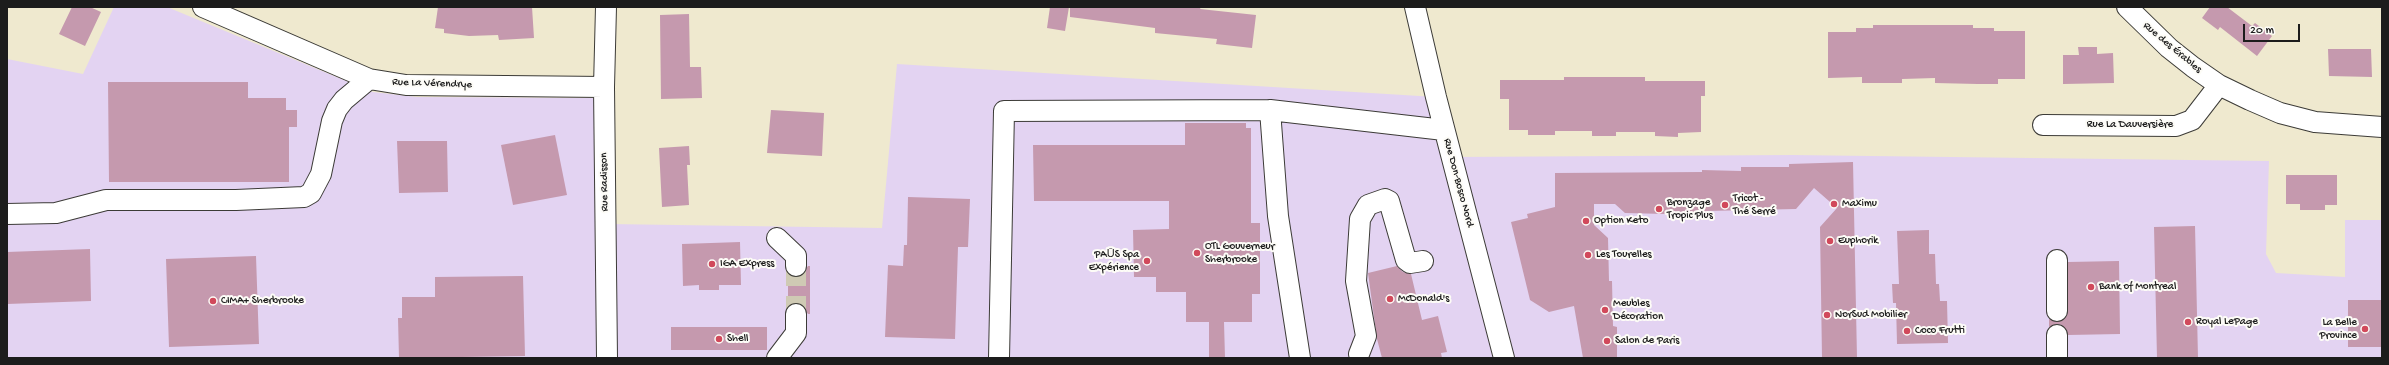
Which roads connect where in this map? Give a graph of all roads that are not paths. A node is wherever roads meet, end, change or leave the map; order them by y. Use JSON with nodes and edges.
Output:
{"nodes":[{"id":1,"x":203,"y":7,"type":"edge"},
{"id":2,"x":606,"y":7,"type":"edge"},
{"id":3,"x":1415,"y":7,"type":"edge"},
{"id":4,"x":2127,"y":7,"type":"edge"},
{"id":5,"x":368,"y":79,"type":"junction"},
{"id":6,"x":2219,"y":85,"type":"junction"},
{"id":7,"x":604,"y":87,"type":"junction"},
{"id":8,"x":1270,"y":110,"type":"junction"},
{"id":9,"x":2043,"y":125,"type":"dead end"},
{"id":10,"x":2382,"y":127,"type":"edge"},
{"id":11,"x":1444,"y":130,"type":"junction"},
{"id":12,"x":7,"y":214,"type":"edge"},
{"id":13,"x":777,"y":238,"type":"dead end"},
{"id":14,"x":2057,"y":260,"type":"dead end"},
{"id":15,"x":1423,"y":261,"type":"dead end"},
{"id":16,"x":796,"y":266,"type":"tunnel mouth"},
{"id":17,"x":2057,"y":311,"type":"dead end"},
{"id":18,"x":796,"y":314,"type":"tunnel mouth"},
{"id":19,"x":2057,"y":335,"type":"dead end"},
{"id":20,"x":1359,"y":354,"type":"dead end"},
{"id":21,"x":607,"y":358,"type":"edge"},
{"id":22,"x":776,"y":358,"type":"edge"},
{"id":23,"x":999,"y":358,"type":"edge"},
{"id":24,"x":1300,"y":358,"type":"edge"},
{"id":25,"x":1504,"y":358,"type":"edge"},
{"id":26,"x":2057,"y":358,"type":"edge"}],
"edges":[{"from":1,"to":5,"type":"street","name":"Rue La Vérendrye"},
{"from":2,"to":7,"type":"street","name":"Rue Radisson"},
{"from":3,"to":11,"type":"street","name":"Rue Don-Bosco Nord"},
{"from":4,"to":6,"type":"street","name":"Rue des Érables"},
{"from":5,"to":7,"type":"street","name":"Rue La Vérendrye"},
{"from":5,"to":12,"type":"street"},
{"from":6,"to":9,"type":"street","name":"Rue La Dauversière"},
{"from":6,"to":10,"type":"street"},
{"from":7,"to":21,"type":"street","name":"Rue Radisson"},
{"from":8,"to":11,"type":"street"},
{"from":8,"to":23,"type":"street"},
{"from":8,"to":24,"type":"street"},
{"from":11,"to":25,"type":"street","name":"Rue Don-Bosco Nord"},
{"from":13,"to":16,"type":"street"},
{"from":14,"to":17,"type":"street"},
{"from":15,"to":20,"type":"street"},
{"from":18,"to":22,"type":"street"},
{"from":19,"to":26,"type":"street"}]}
